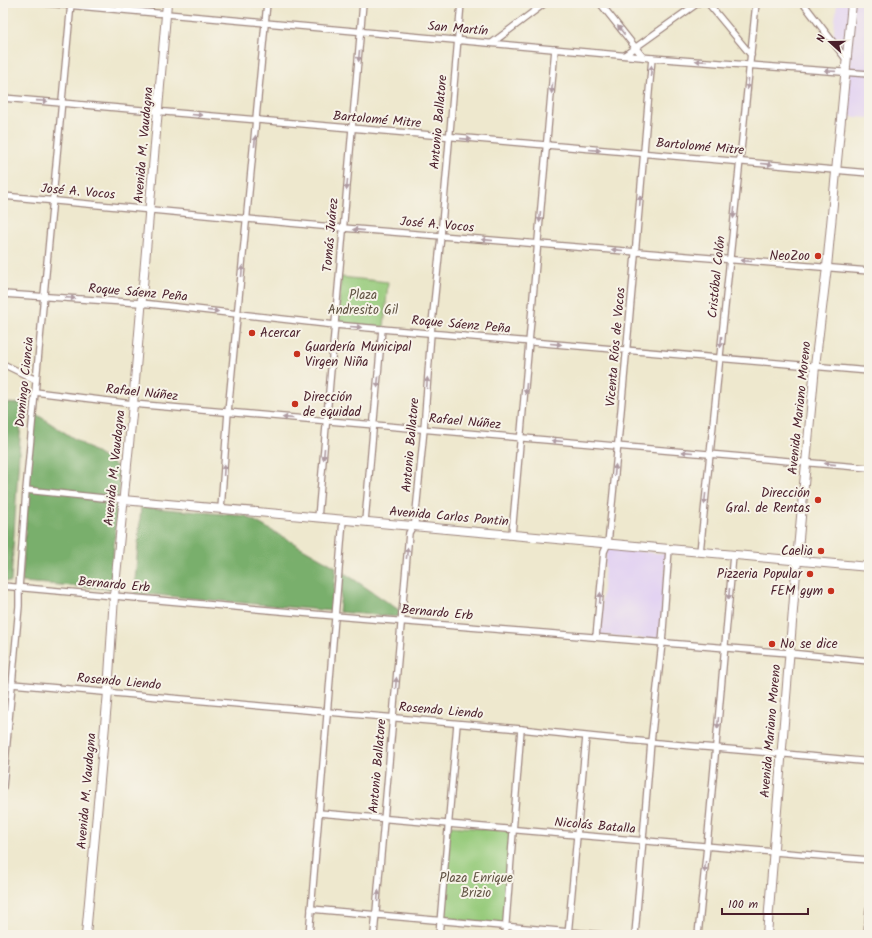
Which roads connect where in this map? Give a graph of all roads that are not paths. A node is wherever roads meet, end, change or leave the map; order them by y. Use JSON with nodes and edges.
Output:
{"nodes":[{"id":1,"x":45,"y":3,"type":"edge"},
{"id":2,"x":167,"y":3,"type":"edge"},
{"id":3,"x":267,"y":3,"type":"edge"},
{"id":4,"x":363,"y":3,"type":"edge"},
{"id":5,"x":461,"y":3,"type":"edge"},
{"id":6,"x":545,"y":3,"type":"edge"},
{"id":7,"x":600,"y":3,"type":"edge"},
{"id":8,"x":698,"y":3,"type":"edge"},
{"id":9,"x":708,"y":3,"type":"edge"},
{"id":10,"x":756,"y":3,"type":"edge"},
{"id":11,"x":803,"y":3,"type":"edge"},
{"id":12,"x":852,"y":3,"type":"edge"},
{"id":13,"x":70,"y":4,"type":"edge"},
{"id":14,"x":166,"y":14,"type":"junction"},
{"id":15,"x":265,"y":23,"type":"junction"},
{"id":16,"x":361,"y":31,"type":"junction"},
{"id":17,"x":457,"y":40,"type":"junction"},
{"id":18,"x":492,"y":43,"type":"junction"},
{"id":19,"x":635,"y":48,"type":"junction"},
{"id":20,"x":555,"y":49,"type":"junction"},
{"id":21,"x":625,"y":55,"type":"junction"},
{"id":22,"x":751,"y":55,"type":"junction"},
{"id":23,"x":643,"y":57,"type":"junction"},
{"id":24,"x":652,"y":58,"type":"junction"},
{"id":25,"x":846,"y":59,"type":"junction"},
{"id":26,"x":750,"y":65,"type":"junction"},
{"id":27,"x":845,"y":72,"type":"junction"},
{"id":28,"x":869,"y":74,"type":"edge"},
{"id":29,"x":3,"y":98,"type":"edge"},
{"id":30,"x":62,"y":102,"type":"junction"},
{"id":31,"x":158,"y":111,"type":"junction"},
{"id":32,"x":257,"y":120,"type":"junction"},
{"id":33,"x":352,"y":129,"type":"junction"},
{"id":34,"x":449,"y":137,"type":"junction"},
{"id":35,"x":547,"y":145,"type":"junction"},
{"id":36,"x":644,"y":154,"type":"junction"},
{"id":37,"x":740,"y":162,"type":"junction"},
{"id":38,"x":836,"y":170,"type":"junction"},
{"id":39,"x":869,"y":173,"type":"edge"},
{"id":40,"x":3,"y":196,"type":"edge"},
{"id":41,"x":53,"y":201,"type":"junction"},
{"id":42,"x":150,"y":209,"type":"junction"},
{"id":43,"x":246,"y":219,"type":"junction"},
{"id":44,"x":343,"y":228,"type":"junction"},
{"id":45,"x":441,"y":236,"type":"junction"},
{"id":46,"x":538,"y":244,"type":"junction"},
{"id":47,"x":636,"y":252,"type":"junction"},
{"id":48,"x":730,"y":260,"type":"junction"},
{"id":49,"x":827,"y":267,"type":"junction"},
{"id":50,"x":869,"y":271,"type":"edge"},
{"id":51,"x":3,"y":294,"type":"edge"},
{"id":52,"x":44,"y":296,"type":"junction"},
{"id":53,"x":141,"y":303,"type":"junction"},
{"id":54,"x":238,"y":314,"type":"junction"},
{"id":55,"x":335,"y":325,"type":"junction"},
{"id":56,"x":382,"y":329,"type":"junction"},
{"id":57,"x":430,"y":333,"type":"junction"},
{"id":58,"x":530,"y":341,"type":"junction"},
{"id":59,"x":627,"y":350,"type":"junction"},
{"id":60,"x":720,"y":358,"type":"junction"},
{"id":61,"x":3,"y":364,"type":"edge"},
{"id":62,"x":815,"y":366,"type":"junction"},
{"id":63,"x":869,"y":371,"type":"edge"},
{"id":64,"x":36,"y":380,"type":"junction"},
{"id":65,"x":35,"y":392,"type":"junction"},
{"id":66,"x":133,"y":404,"type":"junction"},
{"id":67,"x":228,"y":412,"type":"junction"},
{"id":68,"x":327,"y":421,"type":"junction"},
{"id":69,"x":374,"y":425,"type":"junction"},
{"id":70,"x":424,"y":429,"type":"junction"},
{"id":71,"x":521,"y":438,"type":"junction"},
{"id":72,"x":618,"y":446,"type":"junction"},
{"id":73,"x":710,"y":454,"type":"junction"},
{"id":74,"x":806,"y":462,"type":"junction"},
{"id":75,"x":869,"y":468,"type":"edge"},
{"id":76,"x":26,"y":490,"type":"junction"},
{"id":77,"x":123,"y":500,"type":"junction"},
{"id":78,"x":221,"y":509,"type":"junction"},
{"id":79,"x":318,"y":518,"type":"junction"},
{"id":80,"x":343,"y":520,"type":"junction"},
{"id":81,"x":366,"y":521,"type":"junction"},
{"id":82,"x":413,"y":525,"type":"junction"},
{"id":83,"x":512,"y":534,"type":"junction"},
{"id":84,"x":608,"y":543,"type":"junction"},
{"id":85,"x":669,"y":549,"type":"junction"},
{"id":86,"x":700,"y":552,"type":"junction"},
{"id":87,"x":733,"y":555,"type":"junction"},
{"id":88,"x":797,"y":560,"type":"junction"},
{"id":89,"x":869,"y":567,"type":"edge"},
{"id":90,"x":3,"y":586,"type":"edge"},
{"id":91,"x":19,"y":588,"type":"junction"},
{"id":92,"x":114,"y":596,"type":"junction"},
{"id":93,"x":335,"y":616,"type":"junction"},
{"id":94,"x":401,"y":621,"type":"junction"},
{"id":95,"x":596,"y":637,"type":"junction"},
{"id":96,"x":662,"y":643,"type":"junction"},
{"id":97,"x":725,"y":648,"type":"junction"},
{"id":98,"x":789,"y":653,"type":"junction"},
{"id":99,"x":869,"y":662,"type":"edge"},
{"id":100,"x":12,"y":684,"type":"junction"},
{"id":101,"x":108,"y":692,"type":"junction"},
{"id":102,"x":327,"y":712,"type":"junction"},
{"id":103,"x":393,"y":718,"type":"junction"},
{"id":104,"x":457,"y":724,"type":"junction"},
{"id":105,"x":521,"y":729,"type":"junction"},
{"id":106,"x":586,"y":737,"type":"junction"},
{"id":107,"x":651,"y":742,"type":"junction"},
{"id":108,"x":716,"y":747,"type":"junction"},
{"id":109,"x":782,"y":753,"type":"junction"},
{"id":110,"x":869,"y":762,"type":"edge"},
{"id":111,"x":3,"y":782,"type":"edge"},
{"id":112,"x":3,"y":787,"type":"edge"},
{"id":113,"x":319,"y":813,"type":"junction"},
{"id":114,"x":384,"y":819,"type":"junction"},
{"id":115,"x":448,"y":824,"type":"junction"},
{"id":116,"x":514,"y":829,"type":"junction"},
{"id":117,"x":577,"y":835,"type":"junction"},
{"id":118,"x":643,"y":841,"type":"junction"},
{"id":119,"x":707,"y":846,"type":"junction"},
{"id":120,"x":773,"y":851,"type":"junction"},
{"id":121,"x":869,"y":860,"type":"edge"},
{"id":122,"x":311,"y":909,"type":"junction"},
{"id":123,"x":869,"y":909,"type":"edge"},
{"id":124,"x":376,"y":915,"type":"junction"},
{"id":125,"x":440,"y":920,"type":"junction"},
{"id":126,"x":506,"y":926,"type":"junction"},
{"id":127,"x":568,"y":933,"type":"edge"},
{"id":128,"x":86,"y":935,"type":"edge"},
{"id":129,"x":309,"y":935,"type":"edge"},
{"id":130,"x":374,"y":935,"type":"edge"},
{"id":131,"x":439,"y":935,"type":"edge"},
{"id":132,"x":505,"y":935,"type":"edge"},
{"id":133,"x":604,"y":935,"type":"edge"},
{"id":134,"x":635,"y":935,"type":"edge"},
{"id":135,"x":698,"y":935,"type":"edge"},
{"id":136,"x":767,"y":935,"type":"edge"},
{"id":137,"x":867,"y":935,"type":"edge"}],
"edges":[{"from":1,"to":13,"type":"street","name":"San Martín"},
{"from":2,"to":14,"type":"main road","name":"Avenida M. Vaudagna"},
{"from":3,"to":15,"type":"street"},
{"from":4,"to":16,"type":"street","name":"Tomás Juárez"},
{"from":5,"to":17,"type":"street","name":"Antonio Ballatore"},
{"from":6,"to":18,"type":"street"},
{"from":19,"to":7,"type":"street","one_way":true},
{"from":8,"to":19,"type":"street"},
{"from":9,"to":22,"type":"street"},
{"from":10,"to":22,"type":"street","name":"Cristóbal Colón"},
{"from":11,"to":25,"type":"street"},
{"from":12,"to":25,"type":"main road","name":"Avenida Mariano Moreno"},
{"from":13,"to":14,"type":"street","name":"San Martín"},
{"from":13,"to":30,"type":"street","name":"Domingo Ciancia"},
{"from":14,"to":15,"type":"street","name":"San Martín"},
{"from":14,"to":31,"type":"main road","name":"Avenida M. Vaudagna"},
{"from":15,"to":16,"type":"street","name":"San Martín"},
{"from":15,"to":32,"type":"street"},
{"from":16,"to":17,"type":"street","name":"San Martín"},
{"from":16,"to":33,"type":"street","name":"Tomás Juárez","one_way":true},
{"from":17,"to":18,"type":"street","name":"San Martín"},
{"from":17,"to":34,"type":"street","name":"Antonio Ballatore"},
{"from":18,"to":20,"type":"street","name":"San Martín"},
{"from":19,"to":21,"type":"street"},
{"from":19,"to":23,"type":"street"},
{"from":20,"to":21,"type":"street","name":"San Martín"},
{"from":20,"to":35,"type":"street","one_way":true},
{"from":21,"to":23,"type":"street","name":"San Martín"},
{"from":22,"to":26,"type":"street","name":"Cristóbal Colón"},
{"from":23,"to":24,"type":"street","name":"San Martín"},
{"from":26,"to":24,"type":"street","name":"San Martín","one_way":true},
{"from":36,"to":24,"type":"street","name":"Vicenta Ríos de Vocos","one_way":true},
{"from":25,"to":27,"type":"main road","name":"Avenida Mariano Moreno"},
{"from":27,"to":26,"type":"street","name":"San Martín","one_way":true},
{"from":26,"to":37,"type":"street","name":"Cristóbal Colón","one_way":true},
{"from":27,"to":28,"type":"street","name":"San Martín"},
{"from":27,"to":38,"type":"main road","name":"Avenida Mariano Moreno"},
{"from":29,"to":30,"type":"street","name":"Bartolomé Mitre","one_way":true},
{"from":30,"to":31,"type":"street","name":"Bartolomé Mitre"},
{"from":30,"to":41,"type":"street","name":"Domingo Ciancia"},
{"from":31,"to":32,"type":"street","name":"Bartolomé Mitre","one_way":true},
{"from":31,"to":42,"type":"main road","name":"Avenida M. Vaudagna"},
{"from":32,"to":33,"type":"street","name":"Bartolomé Mitre"},
{"from":43,"to":32,"type":"street","one_way":true},
{"from":33,"to":34,"type":"street","name":"Bartolomé Mitre"},
{"from":33,"to":44,"type":"street","name":"Tomás Juárez","one_way":true},
{"from":34,"to":35,"type":"street","name":"Bartolomé Mitre","one_way":true},
{"from":34,"to":45,"type":"street","name":"Antonio Ballatore"},
{"from":35,"to":36,"type":"street","name":"Bartolomé Mitre","one_way":true},
{"from":35,"to":46,"type":"street","one_way":true},
{"from":36,"to":37,"type":"street","name":"Bartolomé Mitre"},
{"from":47,"to":36,"type":"street","name":"Vicenta Ríos de Vocos","one_way":true},
{"from":37,"to":38,"type":"street","name":"Bartolomé Mitre","one_way":true},
{"from":37,"to":48,"type":"street","name":"Cristóbal Colón","one_way":true},
{"from":38,"to":39,"type":"street","name":"Bartolomé Mitre"},
{"from":38,"to":49,"type":"main road","name":"Avenida Mariano Moreno"},
{"from":40,"to":41,"type":"street","name":"José A. Vocos"},
{"from":41,"to":42,"type":"street","name":"José A. Vocos"},
{"from":41,"to":52,"type":"street","name":"Domingo Ciancia"},
{"from":42,"to":43,"type":"street","name":"José A. Vocos"},
{"from":42,"to":53,"type":"main road","name":"Avenida M. Vaudagna"},
{"from":43,"to":44,"type":"street","name":"José A. Vocos"},
{"from":54,"to":43,"type":"street","one_way":true},
{"from":45,"to":44,"type":"street","name":"José A. Vocos","one_way":true},
{"from":44,"to":55,"type":"street","name":"Tomás Juárez"},
{"from":46,"to":45,"type":"street","name":"José A. Vocos","one_way":true},
{"from":45,"to":57,"type":"street","name":"Antonio Ballatore"},
{"from":47,"to":46,"type":"street","name":"José A. Vocos","one_way":true},
{"from":46,"to":58,"type":"street"},
{"from":47,"to":48,"type":"street","name":"José A. Vocos"},
{"from":47,"to":59,"type":"street","name":"Vicenta Ríos de Vocos"},
{"from":49,"to":48,"type":"street","name":"José A. Vocos","one_way":true},
{"from":48,"to":60,"type":"street","name":"Cristóbal Colón","one_way":true},
{"from":49,"to":50,"type":"street","name":"José A. Vocos"},
{"from":49,"to":62,"type":"main road","name":"Avenida Mariano Moreno"},
{"from":51,"to":52,"type":"street","name":"Roque Sáenz Peña"},
{"from":52,"to":53,"type":"street","name":"Roque Sáenz Peña","one_way":true},
{"from":52,"to":64,"type":"street","name":"Domingo Ciancia"},
{"from":53,"to":54,"type":"street","name":"Roque Sáenz Peña","one_way":true},
{"from":53,"to":66,"type":"main road","name":"Avenida M. Vaudagna"},
{"from":54,"to":55,"type":"street","name":"Roque Sáenz Peña"},
{"from":54,"to":67,"type":"street"},
{"from":55,"to":56,"type":"street","name":"Roque Sáenz Peña","one_way":true},
{"from":55,"to":68,"type":"street","name":"Tomás Juárez"},
{"from":56,"to":57,"type":"street","name":"Roque Sáenz Peña"},
{"from":56,"to":69,"type":"street","one_way":true},
{"from":57,"to":58,"type":"street","name":"Roque Sáenz Peña"},
{"from":70,"to":57,"type":"street","name":"Antonio Ballatore","one_way":true},
{"from":58,"to":59,"type":"street","name":"Roque Sáenz Peña","one_way":true},
{"from":58,"to":71,"type":"street","one_way":true},
{"from":59,"to":60,"type":"street","name":"Roque Sáenz Peña"},
{"from":59,"to":72,"type":"street","name":"Vicenta Ríos de Vocos"},
{"from":60,"to":62,"type":"street","name":"Roque Sáenz Peña"},
{"from":60,"to":73,"type":"street","name":"Cristóbal Colón"},
{"from":61,"to":64,"type":"street"},
{"from":62,"to":63,"type":"street","name":"Roque Sáenz Peña"},
{"from":62,"to":74,"type":"main road","name":"Avenida Mariano Moreno"},
{"from":64,"to":65,"type":"street","name":"Domingo Ciancia"},
{"from":65,"to":66,"type":"street","name":"Rafael Núñez"},
{"from":65,"to":76,"type":"street","name":"Domingo Ciancia"},
{"from":66,"to":67,"type":"street","name":"Rafael Núñez"},
{"from":66,"to":77,"type":"main road","name":"Avenida M. Vaudagna"},
{"from":68,"to":67,"type":"street","name":"Rafael Núñez","one_way":true},
{"from":78,"to":67,"type":"street","one_way":true},
{"from":68,"to":69,"type":"street","name":"Rafael Núñez"},
{"from":68,"to":79,"type":"street","name":"Tomás Juárez","one_way":true},
{"from":69,"to":70,"type":"street","name":"Rafael Núñez"},
{"from":69,"to":81,"type":"street"},
{"from":70,"to":71,"type":"street","name":"Rafael Núñez"},
{"from":70,"to":82,"type":"street","name":"Antonio Ballatore"},
{"from":72,"to":71,"type":"street","name":"Rafael Núñez","one_way":true},
{"from":71,"to":83,"type":"street"},
{"from":73,"to":72,"type":"street","name":"Rafael Núñez","one_way":true},
{"from":84,"to":72,"type":"street","name":"Vicenta Ríos de Vocos","one_way":true},
{"from":73,"to":74,"type":"street","name":"Rafael Núñez"},
{"from":73,"to":86,"type":"street","name":"Cristóbal Colón","one_way":true},
{"from":75,"to":74,"type":"street","name":"Rafael Núñez","one_way":true},
{"from":74,"to":88,"type":"main road","name":"Avenida Mariano Moreno"},
{"from":76,"to":77,"type":"street","name":"Avenida Carlos Pontin"},
{"from":76,"to":91,"type":"street","name":"Domingo Ciancia"},
{"from":77,"to":78,"type":"main road","name":"Avenida Carlos Pontin"},
{"from":77,"to":92,"type":"main road","name":"Avenida M. Vaudagna"},
{"from":78,"to":79,"type":"main road","name":"Avenida Carlos Pontin"},
{"from":79,"to":80,"type":"main road","name":"Avenida Carlos Pontin"},
{"from":80,"to":81,"type":"main road","name":"Avenida Carlos Pontin"},
{"from":80,"to":93,"type":"street"},
{"from":81,"to":82,"type":"main road","name":"Avenida Carlos Pontin"},
{"from":82,"to":83,"type":"main road","name":"Avenida Carlos Pontin"},
{"from":94,"to":82,"type":"street","name":"Antonio Ballatore","one_way":true},
{"from":83,"to":84,"type":"main road","name":"Avenida Carlos Pontin"},
{"from":84,"to":85,"type":"main road","name":"Avenida Carlos Pontin"},
{"from":95,"to":84,"type":"street","name":"Vicenta Ríos de Vocos","one_way":true},
{"from":85,"to":86,"type":"main road","name":"Avenida Carlos Pontin"},
{"from":85,"to":96,"type":"street"},
{"from":86,"to":87,"type":"main road","name":"Avenida Carlos Pontin"},
{"from":87,"to":88,"type":"main road","name":"Avenida Carlos Pontin"},
{"from":87,"to":97,"type":"street","one_way":true},
{"from":88,"to":89,"type":"main road","name":"Avenida Carlos Pontin"},
{"from":88,"to":98,"type":"main road","name":"Avenida Mariano Moreno"},
{"from":90,"to":91,"type":"street","name":"Bernardo Erb"},
{"from":91,"to":92,"type":"street","name":"Bernardo Erb"},
{"from":91,"to":100,"type":"street","name":"Domingo Ciancia"},
{"from":92,"to":93,"type":"street","name":"Bernardo Erb"},
{"from":92,"to":101,"type":"main road","name":"Avenida M. Vaudagna"},
{"from":93,"to":94,"type":"street","name":"Bernardo Erb"},
{"from":93,"to":102,"type":"street"},
{"from":94,"to":95,"type":"street","name":"Bernardo Erb"},
{"from":103,"to":94,"type":"street","name":"Antonio Ballatore","one_way":true},
{"from":95,"to":96,"type":"street","name":"Bernardo Erb"},
{"from":96,"to":97,"type":"street","name":"Bernardo Erb"},
{"from":96,"to":107,"type":"street"},
{"from":97,"to":98,"type":"street","name":"Bernardo Erb"},
{"from":97,"to":108,"type":"street","one_way":true},
{"from":98,"to":99,"type":"street","name":"Bernardo Erb"},
{"from":98,"to":109,"type":"main road","name":"Avenida Mariano Moreno"},
{"from":100,"to":101,"type":"street","name":"Rosendo Liendo"},
{"from":100,"to":111,"type":"street","name":"Domingo Ciancia"},
{"from":101,"to":102,"type":"street","name":"Rosendo Liendo"},
{"from":101,"to":128,"type":"main road","name":"Avenida M. Vaudagna"},
{"from":102,"to":103,"type":"street","name":"Rosendo Liendo"},
{"from":102,"to":113,"type":"street"},
{"from":103,"to":104,"type":"street","name":"Rosendo Liendo"},
{"from":103,"to":114,"type":"street","name":"Antonio Ballatore"},
{"from":104,"to":105,"type":"street","name":"Rosendo Liendo"},
{"from":104,"to":115,"type":"street"},
{"from":105,"to":106,"type":"street","name":"Rosendo Liendo"},
{"from":105,"to":116,"type":"street"},
{"from":106,"to":107,"type":"street","name":"Rosendo Liendo"},
{"from":106,"to":117,"type":"street"},
{"from":107,"to":108,"type":"street","name":"Rosendo Liendo"},
{"from":107,"to":118,"type":"street"},
{"from":108,"to":109,"type":"street","name":"Rosendo Liendo"},
{"from":108,"to":119,"type":"street"},
{"from":109,"to":110,"type":"street","name":"Rosendo Liendo"},
{"from":109,"to":120,"type":"main road","name":"Avenida Mariano Moreno"},
{"from":111,"to":112,"type":"street","name":"Domingo Ciancia"},
{"from":113,"to":114,"type":"street","name":"Nicolás Batalla"},
{"from":113,"to":122,"type":"street"},
{"from":114,"to":115,"type":"street","name":"Nicolás Batalla"},
{"from":124,"to":114,"type":"street","name":"Antonio Ballatore","one_way":true},
{"from":115,"to":116,"type":"street","name":"Nicolás Batalla"},
{"from":115,"to":125,"type":"street"},
{"from":116,"to":117,"type":"street","name":"Nicolás Batalla"},
{"from":116,"to":126,"type":"street"},
{"from":117,"to":118,"type":"street","name":"Nicolás Batalla"},
{"from":117,"to":127,"type":"street"},
{"from":118,"to":119,"type":"street","name":"Nicolás Batalla"},
{"from":118,"to":134,"type":"street"},
{"from":119,"to":120,"type":"street","name":"Nicolás Batalla"},
{"from":119,"to":135,"type":"street","one_way":true},
{"from":120,"to":121,"type":"street","name":"Nicolás Batalla"},
{"from":120,"to":136,"type":"main road","name":"Avenida Mariano Moreno"},
{"from":122,"to":124,"type":"street"},
{"from":122,"to":129,"type":"street"},
{"from":123,"to":137,"type":"street"},
{"from":124,"to":125,"type":"street"},
{"from":124,"to":130,"type":"street","name":"Antonio Ballatore"},
{"from":125,"to":126,"type":"street"},
{"from":125,"to":131,"type":"street"},
{"from":126,"to":127,"type":"street"},
{"from":126,"to":132,"type":"street"},
{"from":127,"to":133,"type":"street"}]}
